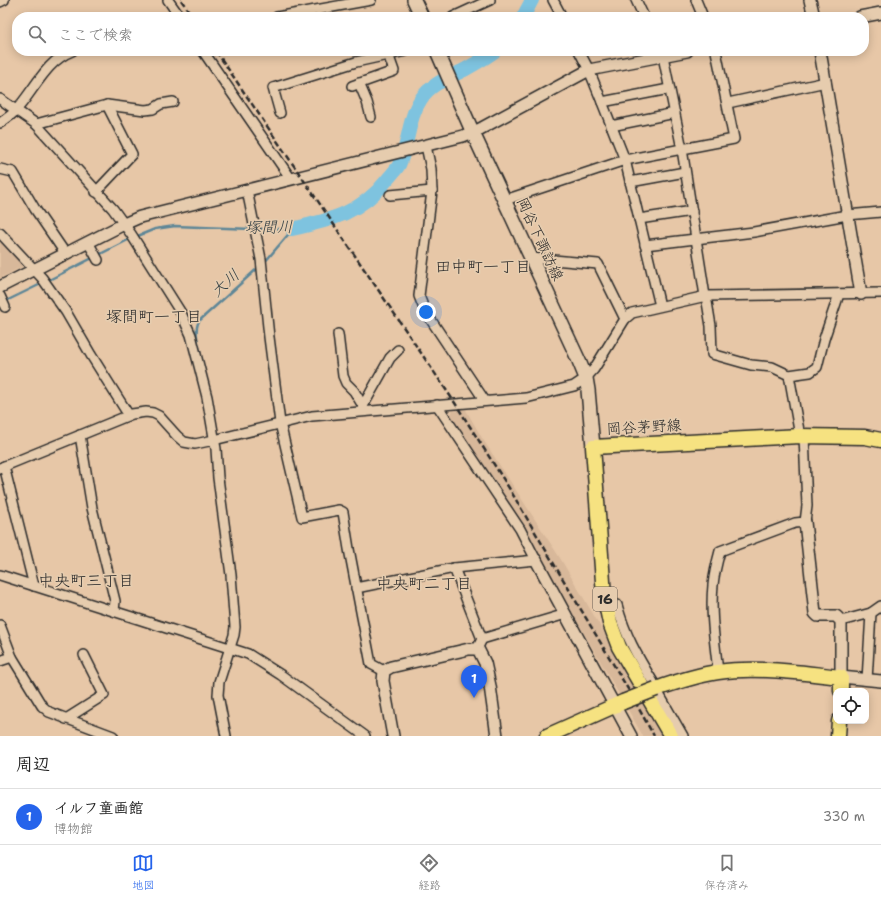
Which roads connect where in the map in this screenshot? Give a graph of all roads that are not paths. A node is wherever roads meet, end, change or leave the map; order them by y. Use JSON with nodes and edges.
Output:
{"nodes":[{"id":1,"x":4,"y":0,"type":"edge"},
{"id":2,"x":168,"y":0,"type":"edge"},
{"id":3,"x":372,"y":0,"type":"edge"},
{"id":4,"x":414,"y":0,"type":"edge"},
{"id":5,"x":490,"y":0,"type":"edge"},
{"id":6,"x":553,"y":0,"type":"edge"},
{"id":7,"x":636,"y":0,"type":"edge"},
{"id":8,"x":696,"y":0,"type":"edge"},
{"id":9,"x":810,"y":0,"type":"edge"},
{"id":10,"x":0,"y":2,"type":"edge"},
{"id":11,"x":176,"y":12,"type":"edge"},
{"id":12,"x":305,"y":12,"type":"edge"},
{"id":13,"x":420,"y":12,"type":"edge"},
{"id":14,"x":464,"y":12,"type":"edge"},
{"id":15,"x":559,"y":12,"type":"edge"},
{"id":16,"x":642,"y":12,"type":"edge"},
{"id":17,"x":701,"y":12,"type":"edge"},
{"id":18,"x":813,"y":12,"type":"edge"},
{"id":19,"x":881,"y":13,"type":"edge"},
{"id":20,"x":869,"y":15,"type":"edge"},
{"id":21,"x":61,"y":56,"type":"edge"},
{"id":22,"x":206,"y":56,"type":"edge"},
{"id":23,"x":380,"y":56,"type":"edge"},
{"id":24,"x":389,"y":56,"type":"edge"},
{"id":25,"x":439,"y":56,"type":"edge"},
{"id":26,"x":582,"y":56,"type":"edge"},
{"id":27,"x":653,"y":56,"type":"edge"},
{"id":28,"x":662,"y":56,"type":"edge"},
{"id":29,"x":717,"y":56,"type":"edge"},
{"id":30,"x":821,"y":56,"type":"edge"},
{"id":31,"x":589,"y":70,"type":"junction"},
{"id":32,"x":826,"y":82,"type":"junction"},
{"id":33,"x":669,"y":89,"type":"junction"},
{"id":34,"x":0,"y":99,"type":"edge"},
{"id":35,"x":173,"y":102,"type":"dead end"},
{"id":36,"x":602,"y":102,"type":"junction"},
{"id":37,"x":728,"y":103,"type":"junction"},
{"id":38,"x":107,"y":105,"type":"junction"},
{"id":39,"x":16,"y":110,"type":"junction"},
{"id":40,"x":280,"y":113,"type":"dead end"},
{"id":41,"x":675,"y":113,"type":"junction"},
{"id":42,"x":371,"y":117,"type":"dead end"},
{"id":43,"x":0,"y":123,"type":"edge"},
{"id":44,"x":36,"y":124,"type":"junction"},
{"id":45,"x":611,"y":126,"type":"junction"},
{"id":46,"x":473,"y":133,"type":"junction"},
{"id":47,"x":426,"y":146,"type":"junction"},
{"id":48,"x":682,"y":150,"type":"junction"},
{"id":49,"x":625,"y":160,"type":"junction"},
{"id":50,"x":0,"y":168,"type":"edge"},
{"id":51,"x":685,"y":172,"type":"junction"},
{"id":52,"x":291,"y":179,"type":"junction"},
{"id":53,"x":630,"y":182,"type":"junction"},
{"id":54,"x":247,"y":190,"type":"junction"},
{"id":55,"x":432,"y":190,"type":"junction"},
{"id":56,"x":96,"y":192,"type":"junction"},
{"id":57,"x":390,"y":195,"type":"dead end"},
{"id":58,"x":505,"y":200,"type":"junction"},
{"id":59,"x":692,"y":211,"type":"junction"},
{"id":60,"x":881,"y":212,"type":"edge"},
{"id":61,"x":847,"y":215,"type":"junction"},
{"id":62,"x":639,"y":219,"type":"junction"},
{"id":63,"x":124,"y":224,"type":"junction"},
{"id":64,"x":0,"y":233,"type":"edge"},
{"id":65,"x":696,"y":239,"type":"junction"},
{"id":66,"x":88,"y":242,"type":"junction"},
{"id":67,"x":645,"y":245,"type":"junction"},
{"id":68,"x":65,"y":254,"type":"junction"},
{"id":69,"x":96,"y":256,"type":"dead end"},
{"id":70,"x":531,"y":258,"type":"junction"},
{"id":71,"x":34,"y":269,"type":"junction"},
{"id":72,"x":0,"y":287,"type":"edge"},
{"id":73,"x":881,"y":293,"type":"edge"},
{"id":74,"x":839,"y":294,"type":"junction"},
{"id":75,"x":861,"y":294,"type":"junction"},
{"id":76,"x":705,"y":296,"type":"junction"},
{"id":77,"x":660,"y":306,"type":"junction"},
{"id":78,"x":625,"y":319,"type":"junction"},
{"id":79,"x":338,"y":334,"type":"dead end"},
{"id":80,"x":398,"y":350,"type":"dead end"},
{"id":81,"x":789,"y":375,"type":"junction"},
{"id":82,"x":586,"y":378,"type":"junction"},
{"id":83,"x":485,"y":401,"type":"junction"},
{"id":84,"x":437,"y":405,"type":"junction"},
{"id":85,"x":363,"y":408,"type":"junction"},
{"id":86,"x":128,"y":414,"type":"junction"},
{"id":87,"x":280,"y":423,"type":"junction"},
{"id":88,"x":80,"y":435,"type":"junction"},
{"id":89,"x":802,"y":436,"type":"junction"},
{"id":90,"x":214,"y":440,"type":"junction"},
{"id":91,"x":881,"y":440,"type":"edge"},
{"id":92,"x":593,"y":447,"type":"junction"},
{"id":93,"x":2,"y":467,"type":"edge"},
{"id":94,"x":805,"y":522,"type":"junction"},
{"id":95,"x":536,"y":560,"type":"junction"},
{"id":96,"x":454,"y":568,"type":"junction"},
{"id":97,"x":0,"y":575,"type":"edge"},
{"id":98,"x":34,"y":586,"type":"junction"},
{"id":99,"x":356,"y":588,"type":"junction"},
{"id":100,"x":606,"y":605,"type":"junction"},
{"id":101,"x":881,"y":606,"type":"edge"},
{"id":102,"x":114,"y":611,"type":"junction"},
{"id":103,"x":871,"y":613,"type":"junction"},
{"id":104,"x":566,"y":614,"type":"junction"},
{"id":105,"x":841,"y":621,"type":"junction"},
{"id":106,"x":0,"y":625,"type":"edge"},
{"id":107,"x":480,"y":644,"type":"junction"},
{"id":108,"x":230,"y":647,"type":"junction"},
{"id":109,"x":84,"y":655,"type":"dead end"},
{"id":110,"x":12,"y":657,"type":"junction"},
{"id":111,"x":0,"y":661,"type":"edge"},
{"id":112,"x":384,"y":671,"type":"junction"},
{"id":113,"x":718,"y":672,"type":"junction"},
{"id":114,"x":840,"y":676,"type":"junction"},
{"id":115,"x":867,"y":680,"type":"junction"},
{"id":116,"x":881,"y":681,"type":"edge"},
{"id":117,"x":840,"y":688,"type":"edge"},
{"id":118,"x":656,"y":689,"type":"junction"},
{"id":119,"x":619,"y":704,"type":"junction"},
{"id":120,"x":66,"y":719,"type":"junction"},
{"id":121,"x":839,"y":724,"type":"edge"},
{"id":122,"x":114,"y":736,"type":"edge"},
{"id":123,"x":226,"y":736,"type":"edge"},
{"id":124,"x":365,"y":736,"type":"edge"},
{"id":125,"x":393,"y":736,"type":"edge"},
{"id":126,"x":497,"y":736,"type":"edge"},
{"id":127,"x":547,"y":736,"type":"edge"},
{"id":128,"x":631,"y":736,"type":"edge"},
{"id":129,"x":671,"y":736,"type":"edge"},
{"id":130,"x":683,"y":736,"type":"edge"},
{"id":131,"x":838,"y":736,"type":"edge"}],
"edges":[{"from":1,"to":10,"type":"street"},
{"from":2,"to":11,"type":"street"},
{"from":3,"to":12,"type":"street"},
{"from":4,"to":13,"type":"main road"},
{"from":5,"to":14,"type":"street"},
{"from":6,"to":15,"type":"street"},
{"from":7,"to":16,"type":"street"},
{"from":8,"to":17,"type":"street"},
{"from":9,"to":18,"type":"street"},
{"from":19,"to":20,"type":"street"},
{"from":21,"to":39,"type":"street"},
{"from":22,"to":52,"type":"street"},
{"from":23,"to":40,"type":"street"},
{"from":24,"to":42,"type":"street"},
{"from":25,"to":46,"type":"main road","name":"岡谷下諏訪線"},
{"from":26,"to":31,"type":"street"},
{"from":27,"to":31,"type":"street"},
{"from":28,"to":33,"type":"street"},
{"from":29,"to":37,"type":"street"},
{"from":30,"to":32,"type":"street"},
{"from":31,"to":36,"type":"street"},
{"from":31,"to":46,"type":"street"},
{"from":32,"to":37,"type":"street"},
{"from":32,"to":61,"type":"street"},
{"from":33,"to":36,"type":"street"},
{"from":33,"to":41,"type":"street"},
{"from":34,"to":39,"type":"street"},
{"from":35,"to":38,"type":"street"},
{"from":36,"to":45,"type":"street"},
{"from":37,"to":48,"type":"street"},
{"from":38,"to":44,"type":"street"},
{"from":38,"to":56,"type":"street"},
{"from":39,"to":43,"type":"street"},
{"from":39,"to":44,"type":"street"},
{"from":41,"to":45,"type":"street"},
{"from":41,"to":48,"type":"street"},
{"from":44,"to":56,"type":"street"},
{"from":45,"to":49,"type":"street"},
{"from":46,"to":47,"type":"street"},
{"from":46,"to":58,"type":"main road","name":"岡谷下諏訪線"},
{"from":47,"to":52,"type":"street"},
{"from":47,"to":55,"type":"street"},
{"from":48,"to":49,"type":"street"},
{"from":48,"to":51,"type":"street"},
{"from":49,"to":53,"type":"street"},
{"from":49,"to":58,"type":"street"},
{"from":50,"to":68,"type":"street"},
{"from":51,"to":53,"type":"street"},
{"from":51,"to":59,"type":"street"},
{"from":52,"to":54,"type":"street"},
{"from":53,"to":62,"type":"street"},
{"from":54,"to":63,"type":"street"},
{"from":54,"to":87,"type":"street"},
{"from":55,"to":57,"type":"street"},
{"from":55,"to":83,"type":"street"},
{"from":56,"to":63,"type":"street"},
{"from":58,"to":70,"type":"main road","name":"岡谷下諏訪線"},
{"from":59,"to":62,"type":"street"},
{"from":59,"to":65,"type":"street"},
{"from":60,"to":61,"type":"street"},
{"from":61,"to":65,"type":"street"},
{"from":61,"to":75,"type":"street"},
{"from":62,"to":67,"type":"street"},
{"from":63,"to":66,"type":"street"},
{"from":63,"to":90,"type":"street"},
{"from":64,"to":71,"type":"street"},
{"from":65,"to":67,"type":"street"},
{"from":65,"to":76,"type":"street"},
{"from":66,"to":68,"type":"street"},
{"from":66,"to":69,"type":"street"},
{"from":67,"to":77,"type":"street"},
{"from":68,"to":71,"type":"street"},
{"from":70,"to":78,"type":"street"},
{"from":70,"to":82,"type":"main road","name":"岡谷下諏訪線"},
{"from":71,"to":72,"type":"street"},
{"from":71,"to":86,"type":"street"},
{"from":73,"to":75,"type":"street"},
{"from":74,"to":75,"type":"street"},
{"from":74,"to":76,"type":"street"},
{"from":74,"to":81,"type":"street"},
{"from":76,"to":77,"type":"street"},
{"from":76,"to":81,"type":"street"},
{"from":77,"to":78,"type":"street"},
{"from":78,"to":82,"type":"street"},
{"from":79,"to":85,"type":"street"},
{"from":80,"to":85,"type":"street"},
{"from":81,"to":89,"type":"street"},
{"from":82,"to":83,"type":"street"},
{"from":82,"to":92,"type":"main road","name":"岡谷下諏訪線"},
{"from":83,"to":84,"type":"street"},
{"from":84,"to":85,"type":"street"},
{"from":84,"to":95,"type":"street"},
{"from":85,"to":87,"type":"street"},
{"from":86,"to":88,"type":"street"},
{"from":86,"to":90,"type":"street"},
{"from":87,"to":90,"type":"street"},
{"from":87,"to":99,"type":"street"},
{"from":88,"to":93,"type":"street"},
{"from":88,"to":102,"type":"street"},
{"from":89,"to":91,"type":"main road","name":"岡谷茅野線"},
{"from":89,"to":92,"type":"main road","name":"岡谷茅野線"},
{"from":89,"to":94,"type":"street"},
{"from":90,"to":108,"type":"street"},
{"from":92,"to":100,"type":"main road","name":"岡谷茅野線","number":"16"},
{"from":93,"to":98,"type":"street"},
{"from":94,"to":105,"type":"street"},
{"from":94,"to":113,"type":"street"},
{"from":95,"to":96,"type":"street"},
{"from":95,"to":104,"type":"street"},
{"from":96,"to":99,"type":"street"},
{"from":96,"to":107,"type":"street"},
{"from":97,"to":98,"type":"street"},
{"from":98,"to":102,"type":"street"},
{"from":99,"to":112,"type":"street"},
{"from":100,"to":118,"type":"street"},
{"from":100,"to":129,"type":"main road","name":"岡谷茅野線","number":"16"},
{"from":101,"to":103,"type":"street"},
{"from":102,"to":108,"type":"street"},
{"from":103,"to":105,"type":"street"},
{"from":103,"to":115,"type":"street"},
{"from":104,"to":107,"type":"street"},
{"from":104,"to":119,"type":"street"},
{"from":105,"to":114,"type":"street"},
{"from":106,"to":110,"type":"street"},
{"from":107,"to":112,"type":"street"},
{"from":107,"to":126,"type":"street"},
{"from":108,"to":123,"type":"street"},
{"from":108,"to":124,"type":"street"},
{"from":109,"to":120,"type":"street"},
{"from":110,"to":111,"type":"street"},
{"from":110,"to":120,"type":"street"},
{"from":112,"to":125,"type":"street"},
{"from":113,"to":114,"type":"main road"},
{"from":113,"to":118,"type":"main road"},
{"from":114,"to":115,"type":"street"},
{"from":114,"to":117,"type":"main road"},
{"from":115,"to":116,"type":"street"},
{"from":118,"to":119,"type":"main road","bridge":true},
{"from":118,"to":130,"type":"street"},
{"from":119,"to":127,"type":"main road"},
{"from":119,"to":128,"type":"street"},
{"from":120,"to":122,"type":"street"},
{"from":121,"to":131,"type":"main road"}]}
